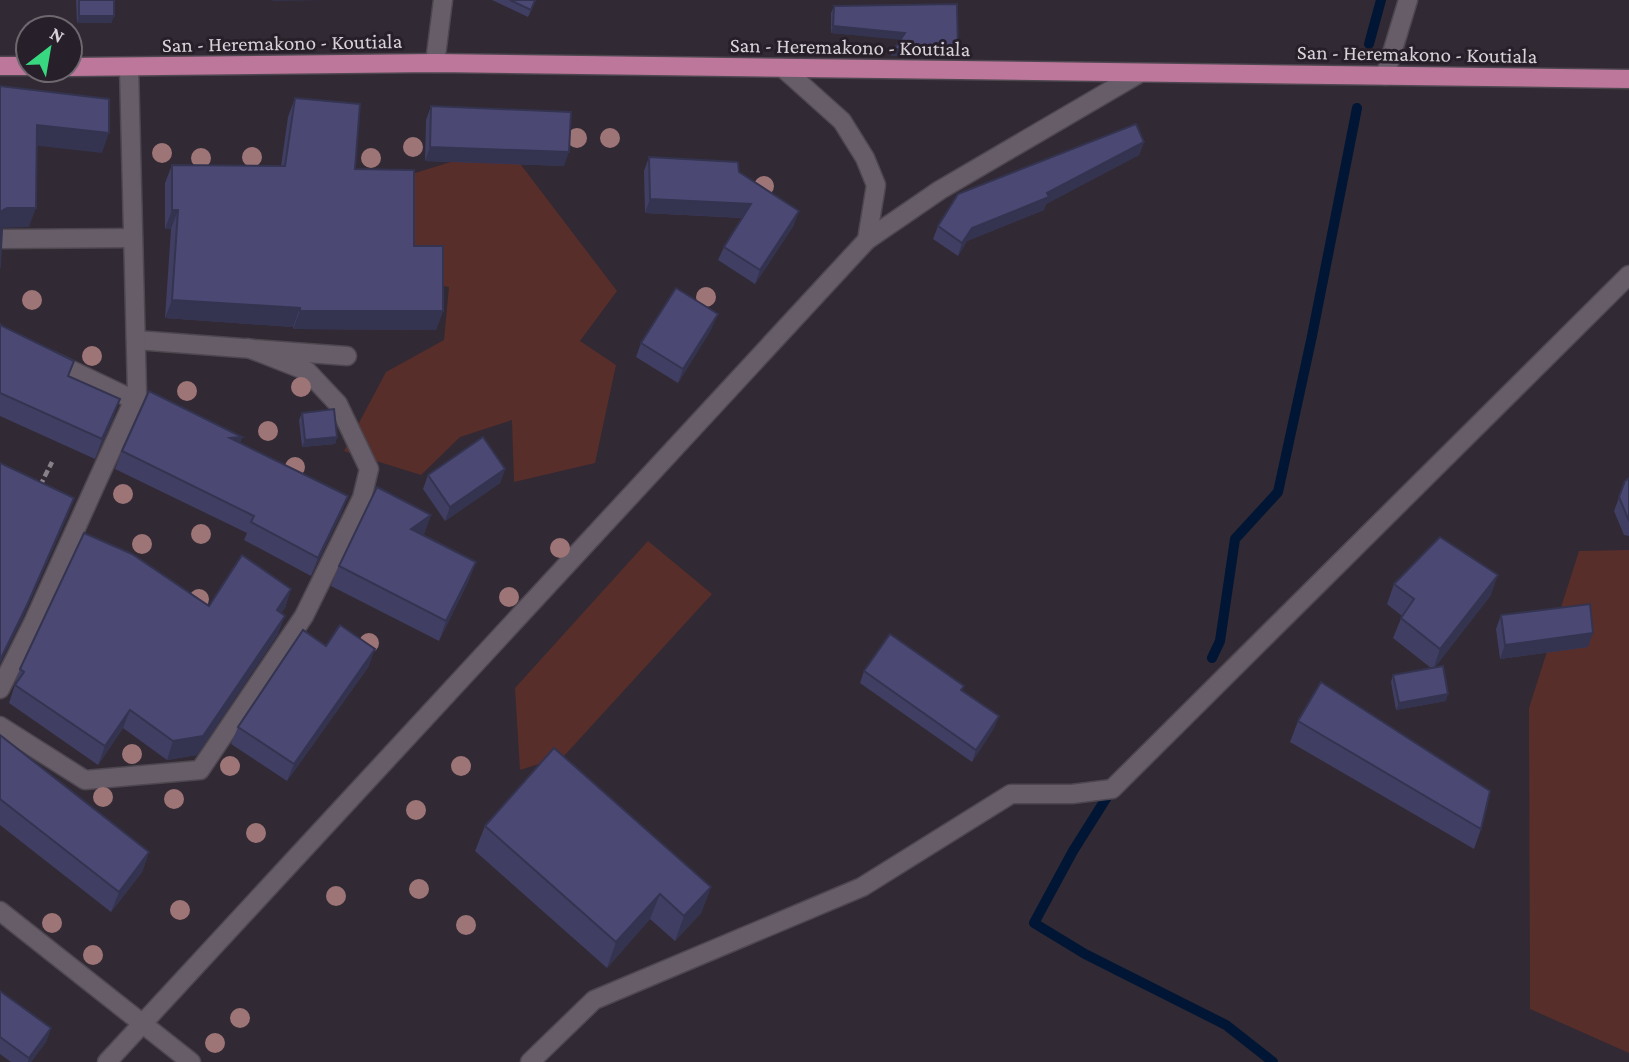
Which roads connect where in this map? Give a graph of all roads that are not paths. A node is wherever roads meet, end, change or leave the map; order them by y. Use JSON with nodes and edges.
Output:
{"nodes":[{"id":1,"x":443,"y":0,"type":"edge"},
{"id":2,"x":1408,"y":0,"type":"edge"},
{"id":3,"x":435,"y":63,"type":"junction"},
{"id":4,"x":84,"y":67,"type":"edge"},
{"id":5,"x":129,"y":67,"type":"junction"},
{"id":6,"x":784,"y":69,"type":"junction"},
{"id":7,"x":1140,"y":73,"type":"junction"},
{"id":8,"x":1385,"y":76,"type":"junction"},
{"id":9,"x":1629,"y":79,"type":"edge"},
{"id":10,"x":133,"y":238,"type":"junction"},
{"id":11,"x":0,"y":239,"type":"edge"},
{"id":12,"x":867,"y":240,"type":"junction"},
{"id":13,"x":1629,"y":275,"type":"edge"},
{"id":14,"x":136,"y":340,"type":"junction"},
{"id":15,"x":248,"y":348,"type":"junction"},
{"id":16,"x":37,"y":354,"type":"edge"},
{"id":17,"x":347,"y":356,"type":"dead end"},
{"id":18,"x":134,"y":400,"type":"junction"},
{"id":19,"x":0,"y":689,"type":"edge"},
{"id":20,"x":0,"y":726,"type":"edge"},
{"id":21,"x":0,"y":911,"type":"edge"},
{"id":22,"x":143,"y":1024,"type":"junction"},
{"id":23,"x":107,"y":1062,"type":"edge"},
{"id":24,"x":191,"y":1062,"type":"edge"},
{"id":25,"x":530,"y":1062,"type":"edge"}],
"edges":[{"from":1,"to":3,"type":"street"},
{"from":2,"to":8,"type":"street"},
{"from":3,"to":5,"type":"main road","name":"San - Heremakono - Koutiala"},
{"from":3,"to":6,"type":"main road","name":"San - Heremakono - Koutiala"},
{"from":4,"to":5,"type":"main road","name":"San - Heremakono - Koutiala"},
{"from":5,"to":10,"type":"street"},
{"from":6,"to":7,"type":"main road","name":"San - Heremakono - Koutiala"},
{"from":6,"to":12,"type":"street"},
{"from":7,"to":8,"type":"main road","name":"San - Heremakono - Koutiala"},
{"from":7,"to":12,"type":"street"},
{"from":8,"to":9,"type":"main road","name":"San - Heremakono - Koutiala"},
{"from":10,"to":11,"type":"street"},
{"from":10,"to":14,"type":"street"},
{"from":12,"to":22,"type":"street"},
{"from":13,"to":25,"type":"street"},
{"from":14,"to":15,"type":"street"},
{"from":14,"to":18,"type":"street"},
{"from":15,"to":17,"type":"street"},
{"from":15,"to":20,"type":"street"},
{"from":16,"to":18,"type":"street"},
{"from":18,"to":19,"type":"street"},
{"from":21,"to":22,"type":"street"},
{"from":22,"to":23,"type":"street"},
{"from":22,"to":24,"type":"street"}]}
